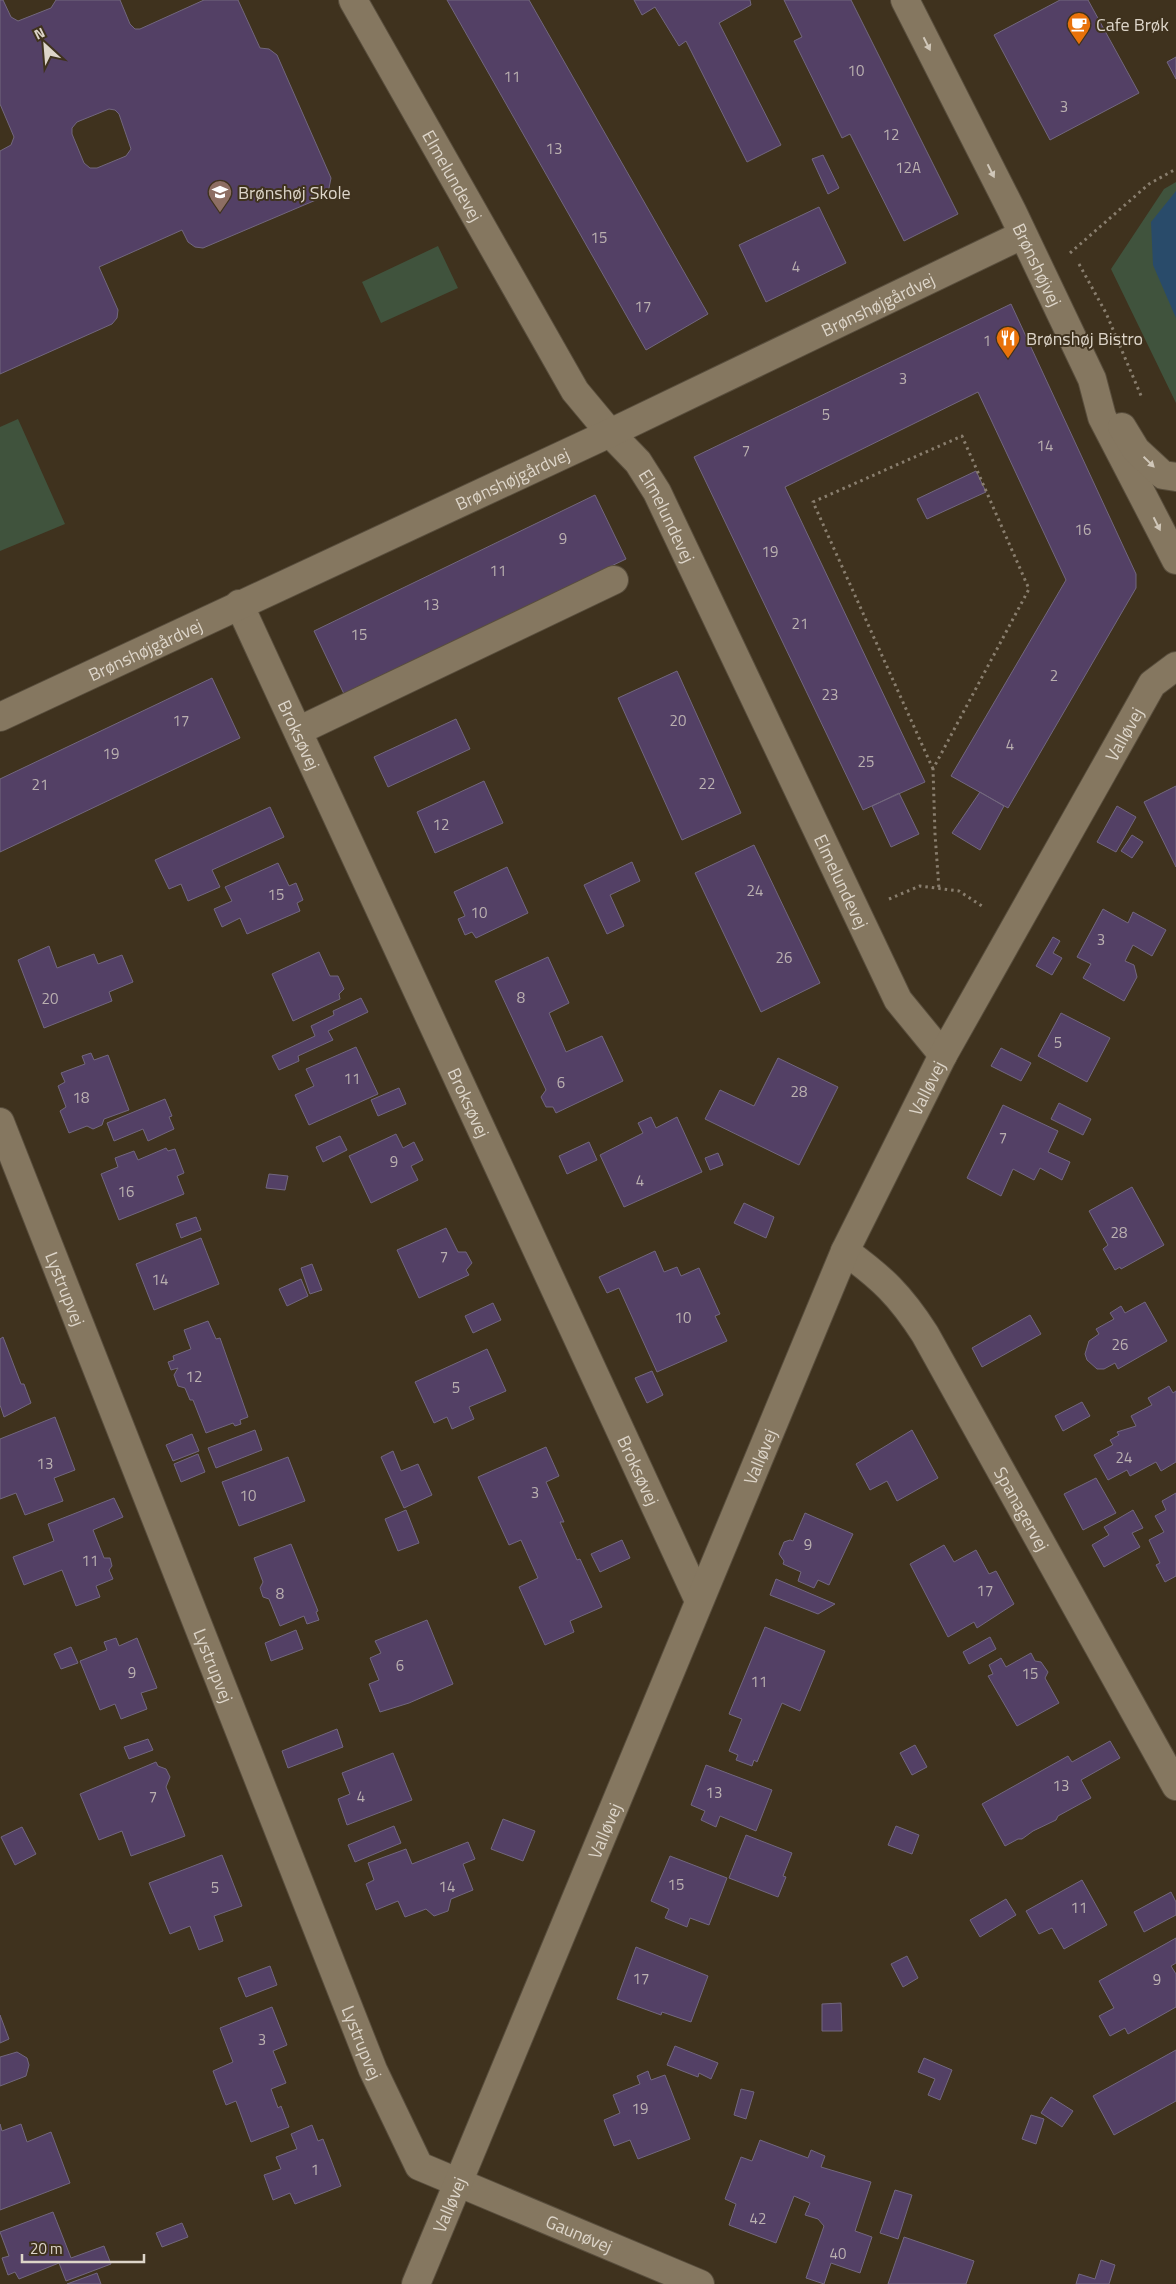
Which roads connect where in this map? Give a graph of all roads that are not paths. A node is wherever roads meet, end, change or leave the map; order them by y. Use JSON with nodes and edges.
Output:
{"nodes":[{"id":1,"x":353,"y":0,"type":"edge"},
{"id":2,"x":905,"y":0,"type":"edge"},
{"id":3,"x":1022,"y":235,"type":"junction"},
{"id":4,"x":1092,"y":379,"type":"junction"},
{"id":5,"x":610,"y":433,"type":"junction"},
{"id":6,"x":1176,"y":477,"type":"edge"},
{"id":7,"x":1176,"y":560,"type":"edge"},
{"id":8,"x":614,"y":580,"type":"dead end"},
{"id":9,"x":239,"y":604,"type":"junction"},
{"id":10,"x":1176,"y":666,"type":"edge"},
{"id":11,"x":0,"y":716,"type":"edge"},
{"id":12,"x":298,"y":731,"type":"junction"},
{"id":13,"x":943,"y":1055,"type":"junction"},
{"id":14,"x":0,"y":1122,"type":"edge"},
{"id":15,"x":845,"y":1251,"type":"junction"},
{"id":16,"x":698,"y":1601,"type":"junction"},
{"id":17,"x":1176,"y":1786,"type":"edge"},
{"id":18,"x":459,"y":2183,"type":"junction"},
{"id":19,"x":416,"y":2284,"type":"edge"},
{"id":20,"x":700,"y":2284,"type":"edge"}],
"edges":[{"from":1,"to":5,"type":"street","name":"Elmelundevej"},
{"from":2,"to":3,"type":"street","name":"Brønshøjvej","one_way":true},
{"from":3,"to":4,"type":"street","name":"Brønshøjvej"},
{"from":3,"to":5,"type":"street","name":"Brønshøjgårdvej"},
{"from":4,"to":6,"type":"street","one_way":true},
{"from":4,"to":7,"type":"street","name":"Brønshøjvej","one_way":true},
{"from":5,"to":9,"type":"street","name":"Brønshøjgårdvej"},
{"from":5,"to":13,"type":"street","name":"Elmelundevej"},
{"from":8,"to":12,"type":"street"},
{"from":9,"to":11,"type":"street","name":"Brønshøjgårdvej"},
{"from":9,"to":12,"type":"street","name":"Broksøvej"},
{"from":10,"to":13,"type":"street","name":"Valløvej"},
{"from":12,"to":16,"type":"street","name":"Broksøvej"},
{"from":13,"to":15,"type":"street","name":"Valløvej"},
{"from":14,"to":18,"type":"street","name":"Lystrupvej"},
{"from":15,"to":16,"type":"street","name":"Valløvej"},
{"from":15,"to":17,"type":"street","name":"Spanagervej"},
{"from":16,"to":18,"type":"street","name":"Valløvej"},
{"from":18,"to":19,"type":"street","name":"Valløvej"},
{"from":18,"to":20,"type":"street","name":"Gaunøvej"}]}
